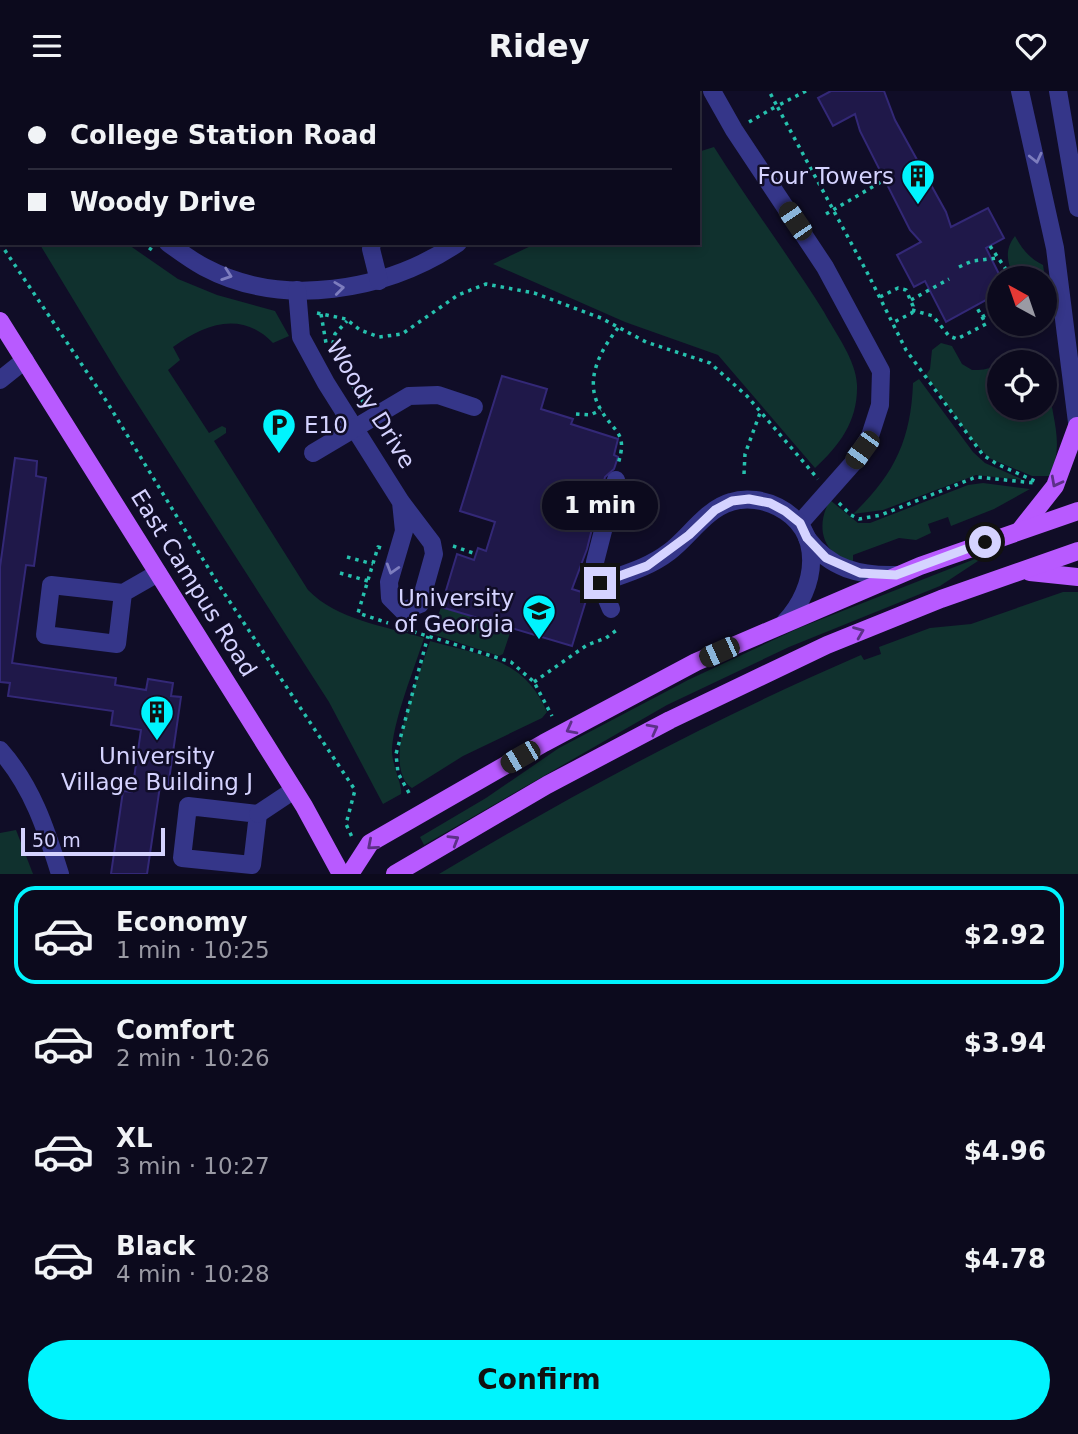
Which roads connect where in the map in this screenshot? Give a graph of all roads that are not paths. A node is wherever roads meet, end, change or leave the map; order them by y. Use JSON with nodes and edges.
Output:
{"nodes":[{"id":1,"x":712,"y":91,"type":"edge"},
{"id":2,"x":1020,"y":91,"type":"edge"},
{"id":3,"x":1058,"y":91,"type":"edge"},
{"id":4,"x":1071,"y":121,"type":"edge"},
{"id":5,"x":1078,"y":208,"type":"edge"},
{"id":6,"x":171,"y":245,"type":"edge"},
{"id":7,"x":369,"y":245,"type":"edge"},
{"id":8,"x":454,"y":245,"type":"edge"},
{"id":9,"x":379,"y":281,"type":"junction"},
{"id":10,"x":297,"y":290,"type":"junction"},
{"id":11,"x":0,"y":321,"type":"edge"},
{"id":12,"x":25,"y":360,"type":"junction"},
{"id":13,"x":0,"y":380,"type":"edge"},
{"id":14,"x":474,"y":407,"type":"dead end"},
{"id":15,"x":355,"y":426,"type":"junction"},
{"id":16,"x":1078,"y":428,"type":"edge"},
{"id":17,"x":313,"y":453,"type":"dead end"},
{"id":18,"x":616,"y":480,"type":"road end"},
{"id":19,"x":401,"y":502,"type":"junction"},
{"id":20,"x":1078,"y":511,"type":"edge"},
{"id":21,"x":804,"y":530,"type":"junction"},
{"id":22,"x":1020,"y":530,"type":"junction"},
{"id":23,"x":1078,"y":551,"type":"edge"},
{"id":24,"x":1023,"y":571,"type":"junction"},
{"id":25,"x":158,"y":573,"type":"junction"},
{"id":26,"x":896,"y":575,"type":"junction"},
{"id":27,"x":1078,"y":577,"type":"edge"},
{"id":28,"x":600,"y":583,"type":"junction"},
{"id":29,"x":124,"y":593,"type":"junction"},
{"id":30,"x":611,"y":609,"type":"dead end"},
{"id":31,"x":785,"y":622,"type":"junction"},
{"id":32,"x":0,"y":750,"type":"edge"},
{"id":33,"x":294,"y":790,"type":"junction"},
{"id":34,"x":258,"y":814,"type":"junction"},
{"id":35,"x":60,"y":874,"type":"edge"},
{"id":36,"x":341,"y":874,"type":"edge"},
{"id":37,"x":350,"y":874,"type":"edge"},
{"id":38,"x":396,"y":874,"type":"edge"}],
"edges":[{"from":1,"to":21,"type":"street"},
{"from":2,"to":16,"type":"street","one_way":true},
{"from":3,"to":4,"type":"street"},
{"from":4,"to":5,"type":"street"},
{"from":6,"to":10,"type":"street","one_way":true},
{"from":7,"to":9,"type":"street"},
{"from":8,"to":9,"type":"street"},
{"from":10,"to":9,"type":"street","one_way":true},
{"from":10,"to":15,"type":"street","name":"Woody Drive"},
{"from":11,"to":12,"type":"main road","name":"East Campus Road"},
{"from":12,"to":13,"type":"street"},
{"from":12,"to":25,"type":"main road","name":"East Campus Road"},
{"from":14,"to":15,"type":"street"},
{"from":15,"to":17,"type":"street"},
{"from":15,"to":19,"type":"street","name":"Woody Drive"},
{"from":16,"to":22,"type":"main road","one_way":true},
{"from":18,"to":28,"type":"street"},
{"from":19,"to":19,"type":"street","name":"Woody Drive","one_way":true},
{"from":20,"to":22,"type":"main road"},
{"from":21,"to":26,"type":"street"},
{"from":21,"to":28,"type":"street"},
{"from":21,"to":31,"type":"street"},
{"from":22,"to":26,"type":"main road"},
{"from":23,"to":24,"type":"main road"},
{"from":24,"to":27,"type":"main road"},
{"from":38,"to":24,"type":"main road","one_way":true},
{"from":25,"to":29,"type":"street"},
{"from":25,"to":33,"type":"main road","name":"East Campus Road"},
{"from":26,"to":31,"type":"main road"},
{"from":28,"to":30,"type":"street"},
{"from":29,"to":29,"type":"street"},
{"from":31,"to":37,"type":"main road","one_way":true},
{"from":32,"to":35,"type":"street"},
{"from":33,"to":34,"type":"street"},
{"from":33,"to":36,"type":"main road","name":"East Campus Road"},
{"from":34,"to":34,"type":"street"}]}
